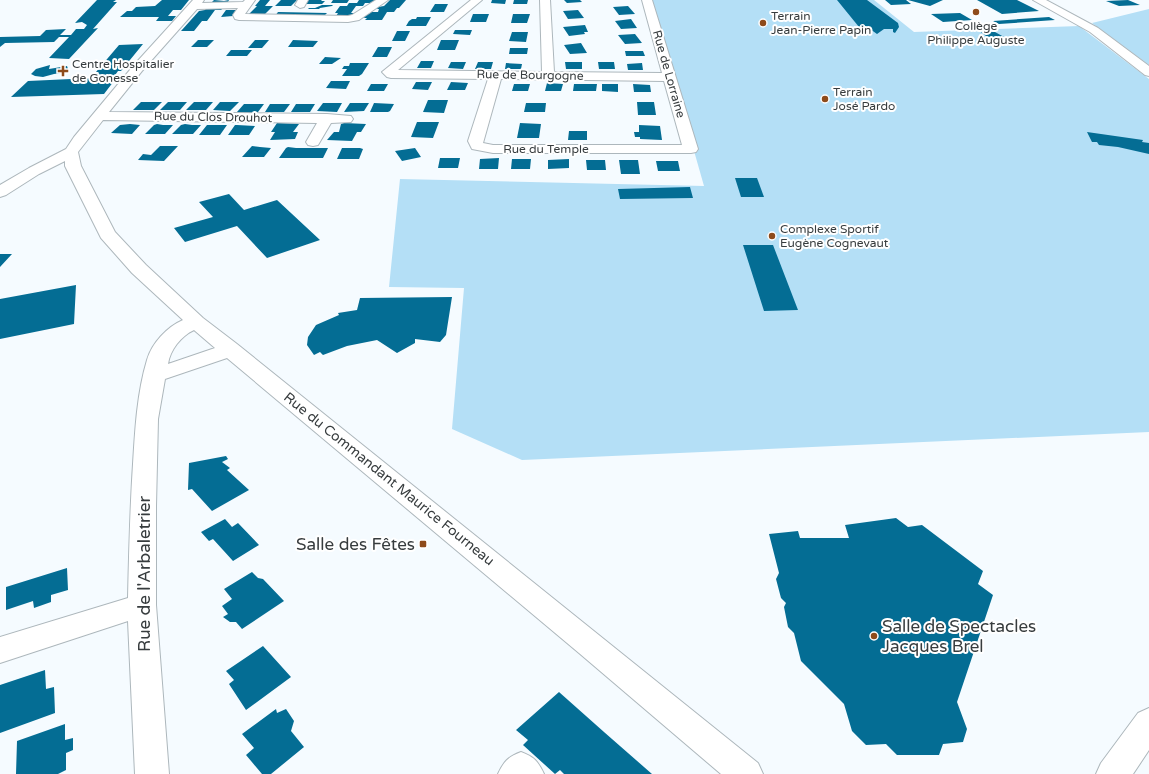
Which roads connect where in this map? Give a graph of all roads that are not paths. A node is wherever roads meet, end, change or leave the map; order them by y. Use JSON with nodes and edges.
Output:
{"nodes":[{"id":1,"x":383,"y":0,"type":"edge"},
{"id":2,"x":476,"y":0,"type":"edge"},
{"id":3,"x":545,"y":0,"type":"edge"},
{"id":4,"x":647,"y":0,"type":"edge"},
{"id":5,"x":1038,"y":0,"type":"edge"},
{"id":6,"x":248,"y":2,"type":"edge"},
{"id":7,"x":196,"y":3,"type":"edge"},
{"id":8,"x":1149,"y":72,"type":"edge"},
{"id":9,"x":496,"y":75,"type":"junction"},
{"id":10,"x":548,"y":76,"type":"junction"},
{"id":11,"x":670,"y":77,"type":"junction"},
{"id":12,"x":99,"y":116,"type":"junction"},
{"id":13,"x":327,"y":118,"type":"junction"},
{"id":14,"x":346,"y":119,"type":"dead end"},
{"id":15,"x":313,"y":142,"type":"dead end"},
{"id":16,"x":691,"y":149,"type":"joint"},
{"id":17,"x":71,"y":152,"type":"junction"},
{"id":18,"x":0,"y":192,"type":"edge"},
{"id":19,"x":196,"y":322,"type":"junction"},
{"id":20,"x":230,"y":348,"type":"junction"},
{"id":21,"x":155,"y":375,"type":"junction"},
{"id":22,"x":142,"y":605,"type":"junction"},
{"id":23,"x":0,"y":650,"type":"edge"},
{"id":24,"x":1149,"y":723,"type":"edge"},
{"id":25,"x":152,"y":774,"type":"edge"},
{"id":26,"x":515,"y":774,"type":"edge"},
{"id":27,"x":527,"y":774,"type":"edge"},
{"id":28,"x":746,"y":774,"type":"edge"},
{"id":29,"x":1113,"y":774,"type":"edge"}],
"edges":[{"from":1,"to":6,"type":"street"},
{"from":2,"to":9,"type":"street","name":"Rue de Bourgogne"},
{"from":3,"to":10,"type":"street"},
{"from":4,"to":11,"type":"street","name":"Rue de Lorraine"},
{"from":5,"to":8,"type":"street"},
{"from":6,"to":7,"type":"street"},
{"from":7,"to":12,"type":"street"},
{"from":9,"to":10,"type":"street","name":"Rue de Bourgogne"},
{"from":9,"to":16,"type":"street","name":"Rue du Temple"},
{"from":10,"to":11,"type":"street","name":"Rue de Bourgogne"},
{"from":11,"to":16,"type":"street","name":"Rue de Lorraine"},
{"from":12,"to":13,"type":"street","name":"Rue du Clos Drouhot"},
{"from":12,"to":17,"type":"street"},
{"from":13,"to":14,"type":"street","name":"Rue du Clos Drouhot"},
{"from":13,"to":15,"type":"street"},
{"from":17,"to":18,"type":"street"},
{"from":17,"to":19,"type":"street","name":"Rue du Commandant Maurice Fourneau"},
{"from":19,"to":20,"type":"street","name":"Rue du Commandant Maurice Fourneau"},
{"from":19,"to":21,"type":"street","name":"Rue de l'Arbaletrier"},
{"from":20,"to":21,"type":"street"},
{"from":20,"to":28,"type":"street","name":"Rue du Commandant Maurice Fourneau"},
{"from":21,"to":22,"type":"street","name":"Rue de l'Arbaletrier"},
{"from":22,"to":23,"type":"street"},
{"from":22,"to":25,"type":"street","name":"Rue de l'Arbaletrier"},
{"from":24,"to":29,"type":"street"},
{"from":26,"to":27,"type":"street"}]}
